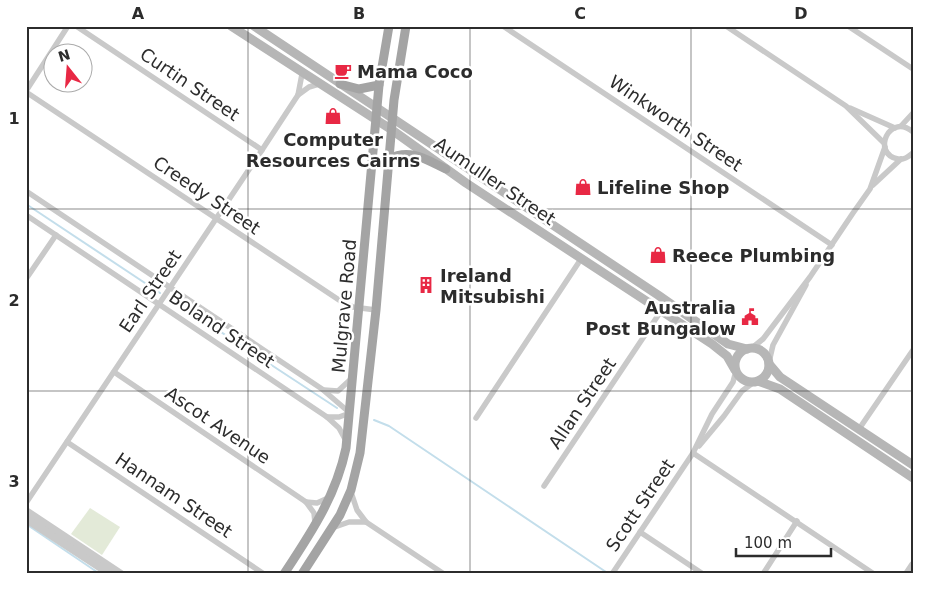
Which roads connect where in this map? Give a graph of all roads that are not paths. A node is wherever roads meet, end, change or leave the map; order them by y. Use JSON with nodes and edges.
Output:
{"nodes":[{"id":1,"x":68,"y":26,"type":"edge"},
{"id":2,"x":76,"y":26,"type":"edge"},
{"id":3,"x":231,"y":26,"type":"edge"},
{"id":4,"x":252,"y":26,"type":"edge"},
{"id":5,"x":406,"y":26,"type":"edge"},
{"id":6,"x":503,"y":26,"type":"edge"},
{"id":7,"x":726,"y":26,"type":"edge"},
{"id":8,"x":848,"y":26,"type":"edge"},
{"id":9,"x":388,"y":28,"type":"edge"},
{"id":10,"x":276,"y":56,"type":"junction"},
{"id":11,"x":913,"y":69,"type":"edge"},
{"id":12,"x":302,"y":74,"type":"junction"},
{"id":13,"x":319,"y":84,"type":"junction"},
{"id":14,"x":340,"y":84,"type":"junction"},
{"id":15,"x":379,"y":85,"type":"junction"},
{"id":16,"x":26,"y":92,"type":"edge"},
{"id":17,"x":298,"y":95,"type":"junction"},
{"id":18,"x":846,"y":106,"type":"junction"},
{"id":19,"x":377,"y":108,"type":"junction"},
{"id":20,"x":913,"y":113,"type":"edge"},
{"id":21,"x":393,"y":118,"type":"junction"},
{"id":22,"x":376,"y":119,"type":"junction"},
{"id":23,"x":898,"y":127,"type":"junction"},
{"id":24,"x":392,"y":130,"type":"junction"},
{"id":25,"x":913,"y":132,"type":"edge"},
{"id":26,"x":885,"y":145,"type":"junction"},
{"id":27,"x":262,"y":150,"type":"junction"},
{"id":28,"x":913,"y":154,"type":"edge"},
{"id":29,"x":389,"y":159,"type":"junction"},
{"id":30,"x":903,"y":159,"type":"junction"},
{"id":31,"x":913,"y":160,"type":"edge"},
{"id":32,"x":446,"y":169,"type":"junction"},
{"id":33,"x":485,"y":181,"type":"junction"},
{"id":34,"x":870,"y":189,"type":"junction"},
{"id":35,"x":26,"y":191,"type":"edge"},
{"id":36,"x":26,"y":215,"type":"edge"},
{"id":37,"x":514,"y":215,"type":"junction"},
{"id":38,"x":215,"y":219,"type":"junction"},
{"id":39,"x":56,"y":235,"type":"junction"},
{"id":40,"x":832,"y":245,"type":"junction"},
{"id":41,"x":581,"y":259,"type":"junction"},
{"id":42,"x":810,"y":277,"type":"junction"},
{"id":43,"x":26,"y":279,"type":"edge"},
{"id":44,"x":169,"y":287,"type":"junction"},
{"id":45,"x":158,"y":304,"type":"junction"},
{"id":46,"x":360,"y":308,"type":"junction"},
{"id":47,"x":376,"y":310,"type":"junction"},
{"id":48,"x":661,"y":312,"type":"junction"},
{"id":49,"x":749,"y":349,"type":"junction"},
{"id":50,"x":913,"y":350,"type":"edge"},
{"id":51,"x":769,"y":363,"type":"junction"},
{"id":52,"x":736,"y":370,"type":"junction"},
{"id":53,"x":114,"y":372,"type":"junction"},
{"id":54,"x":354,"y":375,"type":"junction"},
{"id":55,"x":756,"y":382,"type":"junction"},
{"id":56,"x":322,"y":389,"type":"junction"},
{"id":57,"x":350,"y":413,"type":"junction"},
{"id":58,"x":327,"y":417,"type":"junction"},
{"id":59,"x":476,"y":418,"type":"dead end"},
{"id":60,"x":859,"y":429,"type":"junction"},
{"id":61,"x":870,"y":436,"type":"junction"},
{"id":62,"x":67,"y":442,"type":"junction"},
{"id":63,"x":347,"y":443,"type":"junction"},
{"id":64,"x":693,"y":453,"type":"junction"},
{"id":65,"x":891,"y":464,"type":"junction"},
{"id":66,"x":913,"y":464,"type":"edge"},
{"id":67,"x":913,"y":478,"type":"edge"},
{"id":68,"x":544,"y":486,"type":"dead end"},
{"id":69,"x":351,"y":490,"type":"junction"},
{"id":70,"x":332,"y":496,"type":"junction"},
{"id":71,"x":306,"y":502,"type":"junction"},
{"id":72,"x":26,"y":503,"type":"edge"},
{"id":73,"x":26,"y":511,"type":"edge"},
{"id":74,"x":26,"y":519,"type":"edge"},
{"id":75,"x":366,"y":522,"type":"junction"},
{"id":76,"x":798,"y":522,"type":"junction"},
{"id":77,"x":314,"y":528,"type":"junction"},
{"id":78,"x":332,"y":528,"type":"junction"},
{"id":79,"x":640,"y":532,"type":"junction"},
{"id":80,"x":913,"y":565,"type":"edge"},
{"id":81,"x":303,"y":572,"type":"edge"},
{"id":82,"x":613,"y":573,"type":"edge"},
{"id":83,"x":110,"y":574,"type":"edge"},
{"id":84,"x":121,"y":574,"type":"edge"},
{"id":85,"x":264,"y":574,"type":"edge"},
{"id":86,"x":284,"y":574,"type":"edge"},
{"id":87,"x":444,"y":574,"type":"edge"},
{"id":88,"x":702,"y":574,"type":"edge"},
{"id":89,"x":763,"y":574,"type":"edge"},
{"id":90,"x":874,"y":574,"type":"edge"},
{"id":91,"x":907,"y":574,"type":"edge"}],
"edges":[{"from":1,"to":16,"type":"street"},
{"from":2,"to":27,"type":"street","name":"Curtin Street"},
{"from":3,"to":10,"type":"main road","name":"Aumuller Street"},
{"from":4,"to":10,"type":"main road"},
{"from":4,"to":14,"type":"main road","name":"Aumuller Street"},
{"from":5,"to":21,"type":"main road","name":"Mulgrave Road"},
{"from":6,"to":40,"type":"street","name":"Winkworth Street"},
{"from":7,"to":18,"type":"street"},
{"from":8,"to":11,"type":"street"},
{"from":9,"to":15,"type":"main road","name":"Mulgrave Road"},
{"from":10,"to":12,"type":"main road","name":"Aumuller Street"},
{"from":12,"to":13,"type":"main road","name":"Aumuller Street"},
{"from":12,"to":17,"type":"street","name":"Earl Street"},
{"from":13,"to":17,"type":"street","name":"Earl Street"},
{"from":13,"to":22,"type":"main road","name":"Aumuller Street"},
{"from":14,"to":15,"type":"main road"},
{"from":14,"to":19,"type":"main road","name":"Aumuller Street"},
{"from":15,"to":19,"type":"main road","name":"Mulgrave Road"},
{"from":16,"to":38,"type":"street","name":"Creedy Street"},
{"from":17,"to":27,"type":"street","name":"Earl Street"},
{"from":18,"to":23,"type":"street"},
{"from":18,"to":26,"type":"street"},
{"from":19,"to":21,"type":"main road","name":"Aumuller Street"},
{"from":19,"to":22,"type":"main road","name":"Mulgrave Road"},
{"from":20,"to":23,"type":"street"},
{"from":21,"to":24,"type":"main road","name":"Mulgrave Road"},
{"from":21,"to":33,"type":"main road","name":"Aumuller Street"},
{"from":22,"to":24,"type":"main road","name":"Aumuller Street"},
{"from":22,"to":46,"type":"main road","name":"Mulgrave Road"},
{"from":23,"to":25,"type":"street"},
{"from":23,"to":26,"type":"street"},
{"from":24,"to":29,"type":"main road","name":"Mulgrave Road"},
{"from":24,"to":32,"type":"main road","name":"Aumuller Street"},
{"from":26,"to":30,"type":"street"},
{"from":26,"to":34,"type":"street"},
{"from":27,"to":38,"type":"street","name":"Earl Street"},
{"from":28,"to":30,"type":"street"},
{"from":29,"to":32,"type":"main road"},
{"from":29,"to":47,"type":"main road","name":"Mulgrave Road"},
{"from":30,"to":31,"type":"street"},
{"from":30,"to":34,"type":"street"},
{"from":32,"to":37,"type":"main road","name":"Aumuller Street"},
{"from":33,"to":37,"type":"main road"},
{"from":33,"to":49,"type":"main road","name":"Aumuller Street"},
{"from":34,"to":40,"type":"street"},
{"from":35,"to":44,"type":"street","name":"Boland Street"},
{"from":36,"to":39,"type":"street","name":"Boland Street"},
{"from":37,"to":41,"type":"main road","name":"Aumuller Street"},
{"from":38,"to":44,"type":"street","name":"Earl Street"},
{"from":38,"to":46,"type":"street","name":"Creedy Street"},
{"from":39,"to":43,"type":"street"},
{"from":39,"to":45,"type":"street","name":"Boland Street"},
{"from":40,"to":42,"type":"street"},
{"from":41,"to":48,"type":"main road","name":"Aumuller Street"},
{"from":41,"to":59,"type":"street"},
{"from":42,"to":49,"type":"street"},
{"from":42,"to":51,"type":"street"},
{"from":44,"to":45,"type":"street","name":"Earl Street"},
{"from":44,"to":56,"type":"street","name":"Boland Street"},
{"from":45,"to":53,"type":"street","name":"Earl Street"},
{"from":45,"to":58,"type":"street","name":"Boland Street"},
{"from":46,"to":47,"type":"street","name":"Creedy Street"},
{"from":46,"to":54,"type":"main road","name":"Mulgrave Road"},
{"from":47,"to":69,"type":"main road","name":"Mulgrave Road"},
{"from":48,"to":52,"type":"main road","name":"Aumuller Street"},
{"from":48,"to":68,"type":"street","name":"Allan Street"},
{"from":49,"to":51,"type":"main road"},
{"from":49,"to":52,"type":"main road"},
{"from":50,"to":60,"type":"street"},
{"from":51,"to":55,"type":"main road"},
{"from":51,"to":60,"type":"main road"},
{"from":52,"to":55,"type":"main road"},
{"from":52,"to":64,"type":"street","name":"Scott Street"},
{"from":53,"to":62,"type":"street","name":"Earl Street"},
{"from":53,"to":71,"type":"street","name":"Ascot Avenue"},
{"from":54,"to":56,"type":"street"},
{"from":54,"to":57,"type":"main road","name":"Mulgrave Road"},
{"from":55,"to":64,"type":"street","name":"Scott Street"},
{"from":55,"to":65,"type":"main road"},
{"from":56,"to":57,"type":"street","name":"Boland Street"},
{"from":57,"to":58,"type":"street"},
{"from":57,"to":63,"type":"main road","name":"Mulgrave Road"},
{"from":58,"to":63,"type":"street","name":"Boland Street"},
{"from":60,"to":61,"type":"main road"},
{"from":61,"to":65,"type":"main road"},
{"from":61,"to":66,"type":"main road"},
{"from":62,"to":72,"type":"street","name":"Earl Street"},
{"from":62,"to":85,"type":"street","name":"Hannam Street"},
{"from":63,"to":70,"type":"main road","name":"Mulgrave Road"},
{"from":64,"to":76,"type":"street"},
{"from":64,"to":79,"type":"street","name":"Scott Street"},
{"from":65,"to":67,"type":"main road"},
{"from":69,"to":75,"type":"street"},
{"from":69,"to":78,"type":"main road","name":"Mulgrave Road"},
{"from":70,"to":71,"type":"street"},
{"from":70,"to":77,"type":"main road","name":"Mulgrave Road"},
{"from":71,"to":77,"type":"street"},
{"from":73,"to":84,"type":"street"},
{"from":74,"to":83,"type":"street"},
{"from":75,"to":78,"type":"street"},
{"from":75,"to":87,"type":"street"},
{"from":76,"to":89,"type":"street"},
{"from":76,"to":90,"type":"street"},
{"from":77,"to":86,"type":"main road","name":"Mulgrave Road"},
{"from":78,"to":81,"type":"main road","name":"Mulgrave Road"},
{"from":79,"to":82,"type":"street","name":"Scott Street"},
{"from":79,"to":88,"type":"street"},
{"from":80,"to":91,"type":"street"}]}
